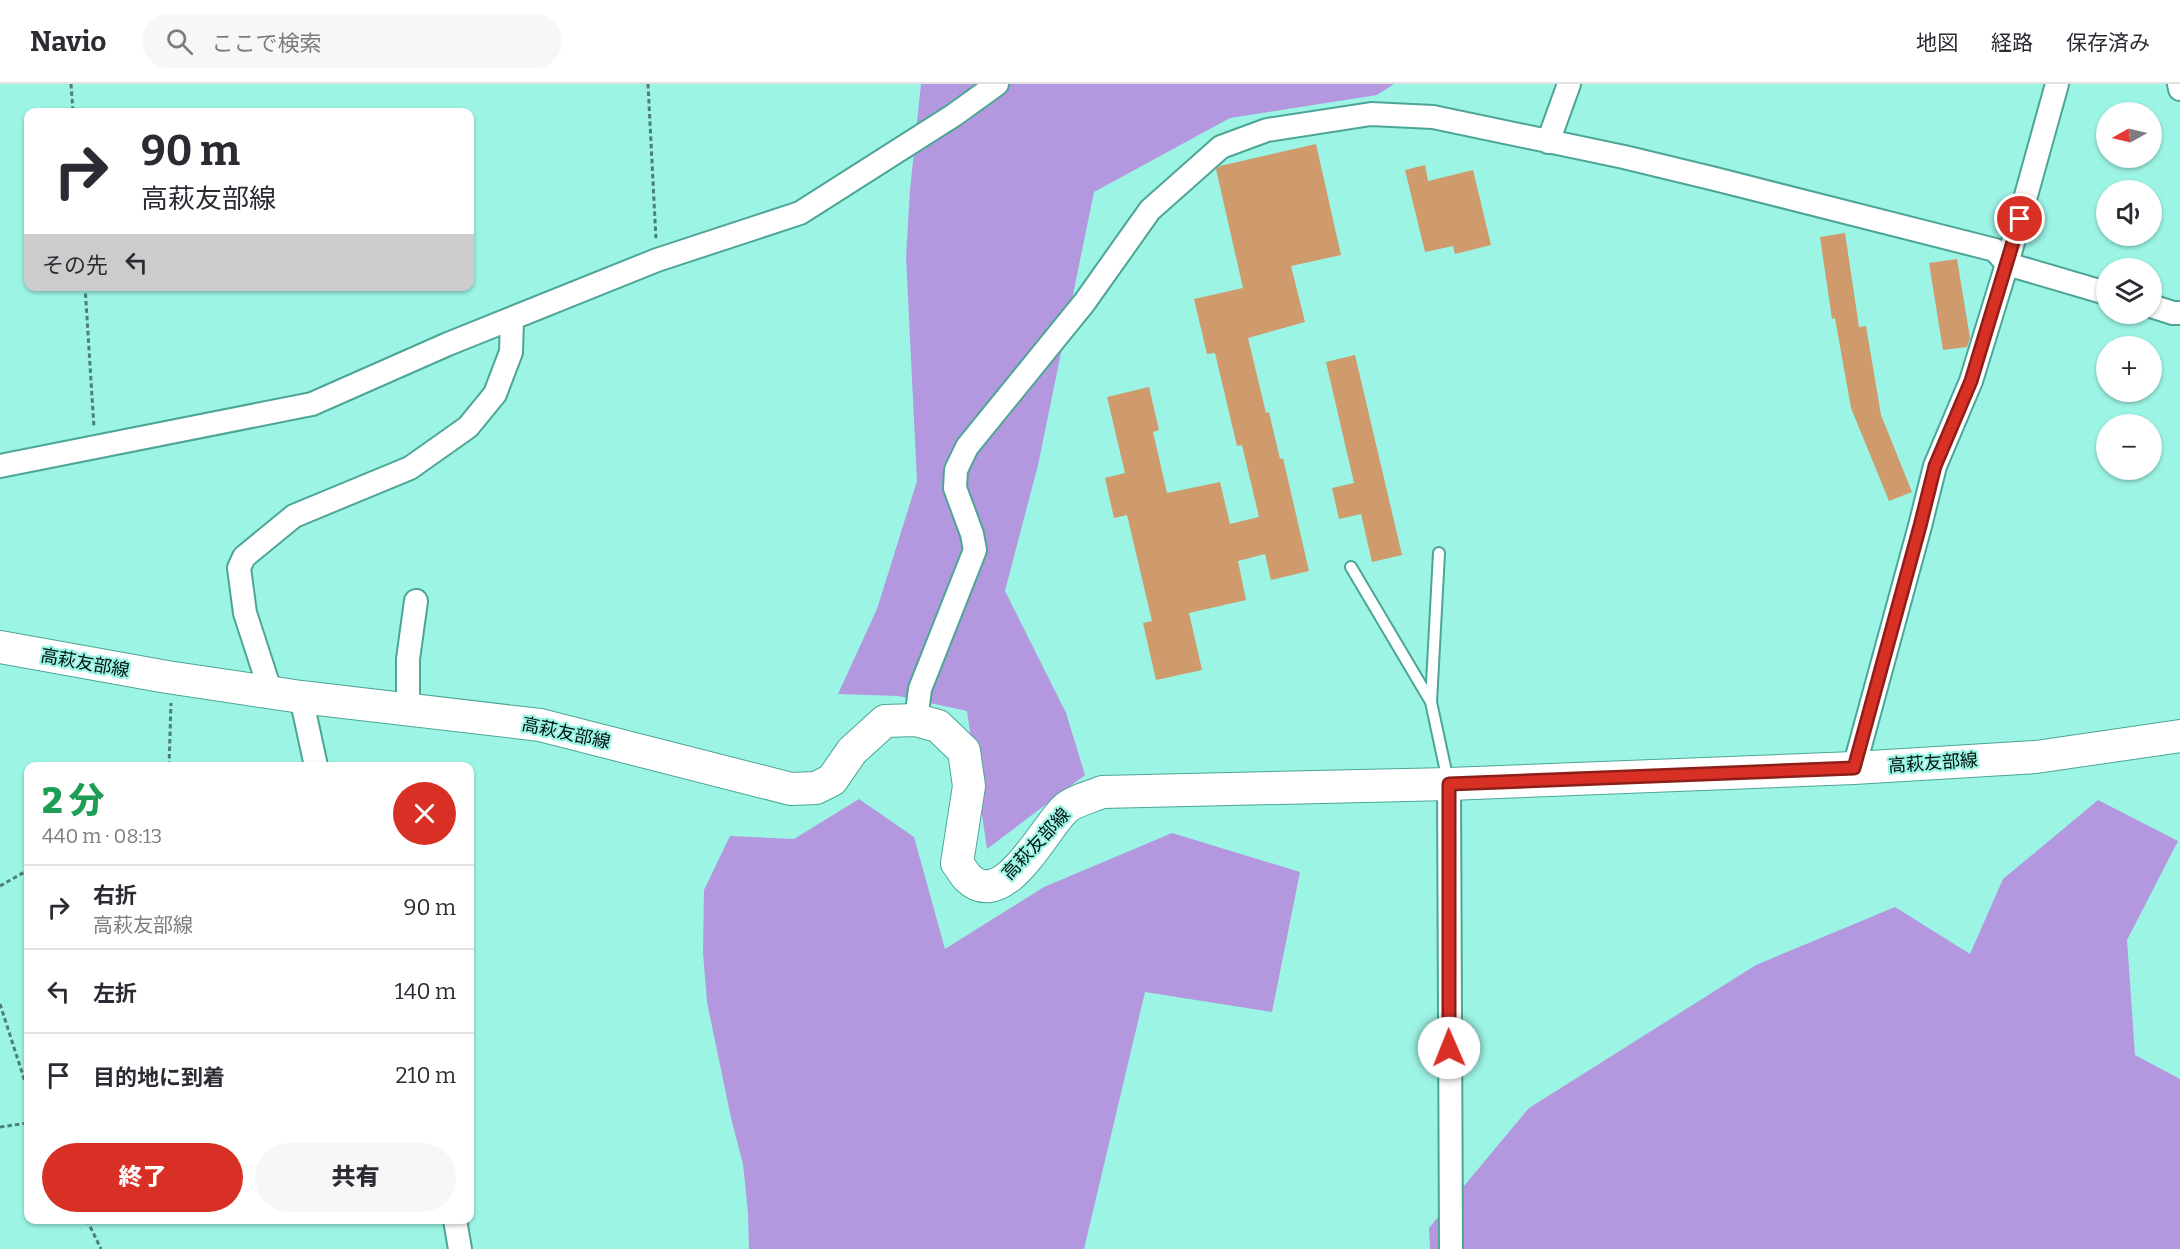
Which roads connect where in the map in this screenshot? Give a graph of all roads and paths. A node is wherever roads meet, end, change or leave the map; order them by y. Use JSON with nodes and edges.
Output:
{"nodes":[{"id":1,"x":71,"y":84,"type":"edge"},
{"id":2,"x":648,"y":84,"type":"edge"},
{"id":3,"x":997,"y":84,"type":"edge"},
{"id":4,"x":1569,"y":84,"type":"edge"},
{"id":5,"x":2057,"y":84,"type":"edge"},
{"id":6,"x":2179,"y":84,"type":"edge"},
{"id":7,"x":2180,"y":89,"type":"edge"},
{"id":8,"x":73,"y":108,"type":"edge"},
{"id":9,"x":1548,"y":142,"type":"junction"},
{"id":10,"x":657,"y":260,"type":"junction"},
{"id":11,"x":2007,"y":264,"type":"junction"},
{"id":12,"x":2096,"y":290,"type":"edge"},
{"id":13,"x":85,"y":291,"type":"edge"},
{"id":14,"x":2162,"y":310,"type":"edge"},
{"id":15,"x":2180,"y":313,"type":"edge"},
{"id":16,"x":512,"y":320,"type":"junction"},
{"id":17,"x":95,"y":446,"type":"junction"},
{"id":18,"x":0,"y":466,"type":"edge"},
{"id":19,"x":1438,"y":553,"type":"dead end"},
{"id":20,"x":1351,"y":567,"type":"dead end"},
{"id":21,"x":416,"y":601,"type":"dead end"},
{"id":22,"x":0,"y":647,"type":"edge"},
{"id":23,"x":167,"y":677,"type":"junction"},
{"id":24,"x":271,"y":693,"type":"junction"},
{"id":25,"x":301,"y":697,"type":"junction"},
{"id":26,"x":1431,"y":702,"type":"junction"},
{"id":27,"x":408,"y":710,"type":"junction"},
{"id":28,"x":916,"y":720,"type":"junction"},
{"id":29,"x":2180,"y":736,"type":"edge"},
{"id":30,"x":168,"y":762,"type":"edge"},
{"id":31,"x":315,"y":762,"type":"edge"},
{"id":32,"x":1854,"y":768,"type":"junction"},
{"id":33,"x":1449,"y":784,"type":"junction"},
{"id":34,"x":24,"y":872,"type":"edge"},
{"id":35,"x":0,"y":886,"type":"edge"},
{"id":36,"x":0,"y":1004,"type":"edge"},
{"id":37,"x":24,"y":1079,"type":"edge"},
{"id":38,"x":24,"y":1124,"type":"edge"},
{"id":39,"x":0,"y":1127,"type":"edge"},
{"id":40,"x":89,"y":1224,"type":"edge"},
{"id":41,"x":456,"y":1224,"type":"edge"},
{"id":42,"x":101,"y":1249,"type":"edge"},
{"id":43,"x":460,"y":1249,"type":"edge"},
{"id":44,"x":1451,"y":1249,"type":"edge"}],
"edges":[{"from":1,"to":8,"type":"path"},
{"from":2,"to":10,"type":"path"},
{"from":3,"to":10,"type":"street"},
{"from":4,"to":9,"type":"street"},
{"from":5,"to":11,"type":"street"},
{"from":6,"to":7,"type":"street"},
{"from":9,"to":11,"type":"street"},
{"from":9,"to":28,"type":"street"},
{"from":10,"to":16,"type":"street"},
{"from":11,"to":12,"type":"street"},
{"from":11,"to":32,"type":"street"},
{"from":13,"to":17,"type":"path"},
{"from":14,"to":15,"type":"street"},
{"from":16,"to":17,"type":"street"},
{"from":16,"to":24,"type":"street"},
{"from":17,"to":18,"type":"street"},
{"from":19,"to":26,"type":"lane"},
{"from":20,"to":26,"type":"lane"},
{"from":21,"to":27,"type":"street"},
{"from":22,"to":23,"type":"main road","name":"高萩友部線"},
{"from":23,"to":24,"type":"main road","name":"高萩友部線"},
{"from":23,"to":30,"type":"path"},
{"from":24,"to":25,"type":"main road","name":"高萩友部線"},
{"from":25,"to":27,"type":"main road","name":"高萩友部線"},
{"from":25,"to":31,"type":"street"},
{"from":26,"to":33,"type":"lane"},
{"from":27,"to":28,"type":"main road","name":"高萩友部線"},
{"from":28,"to":33,"type":"main road","name":"高萩友部線"},
{"from":29,"to":32,"type":"main road","name":"高萩友部線"},
{"from":32,"to":33,"type":"main road","name":"高萩友部線"},
{"from":33,"to":44,"type":"street"},
{"from":34,"to":35,"type":"path"},
{"from":36,"to":37,"type":"path"},
{"from":38,"to":39,"type":"path"},
{"from":40,"to":42,"type":"path"},
{"from":41,"to":43,"type":"street"}]}
